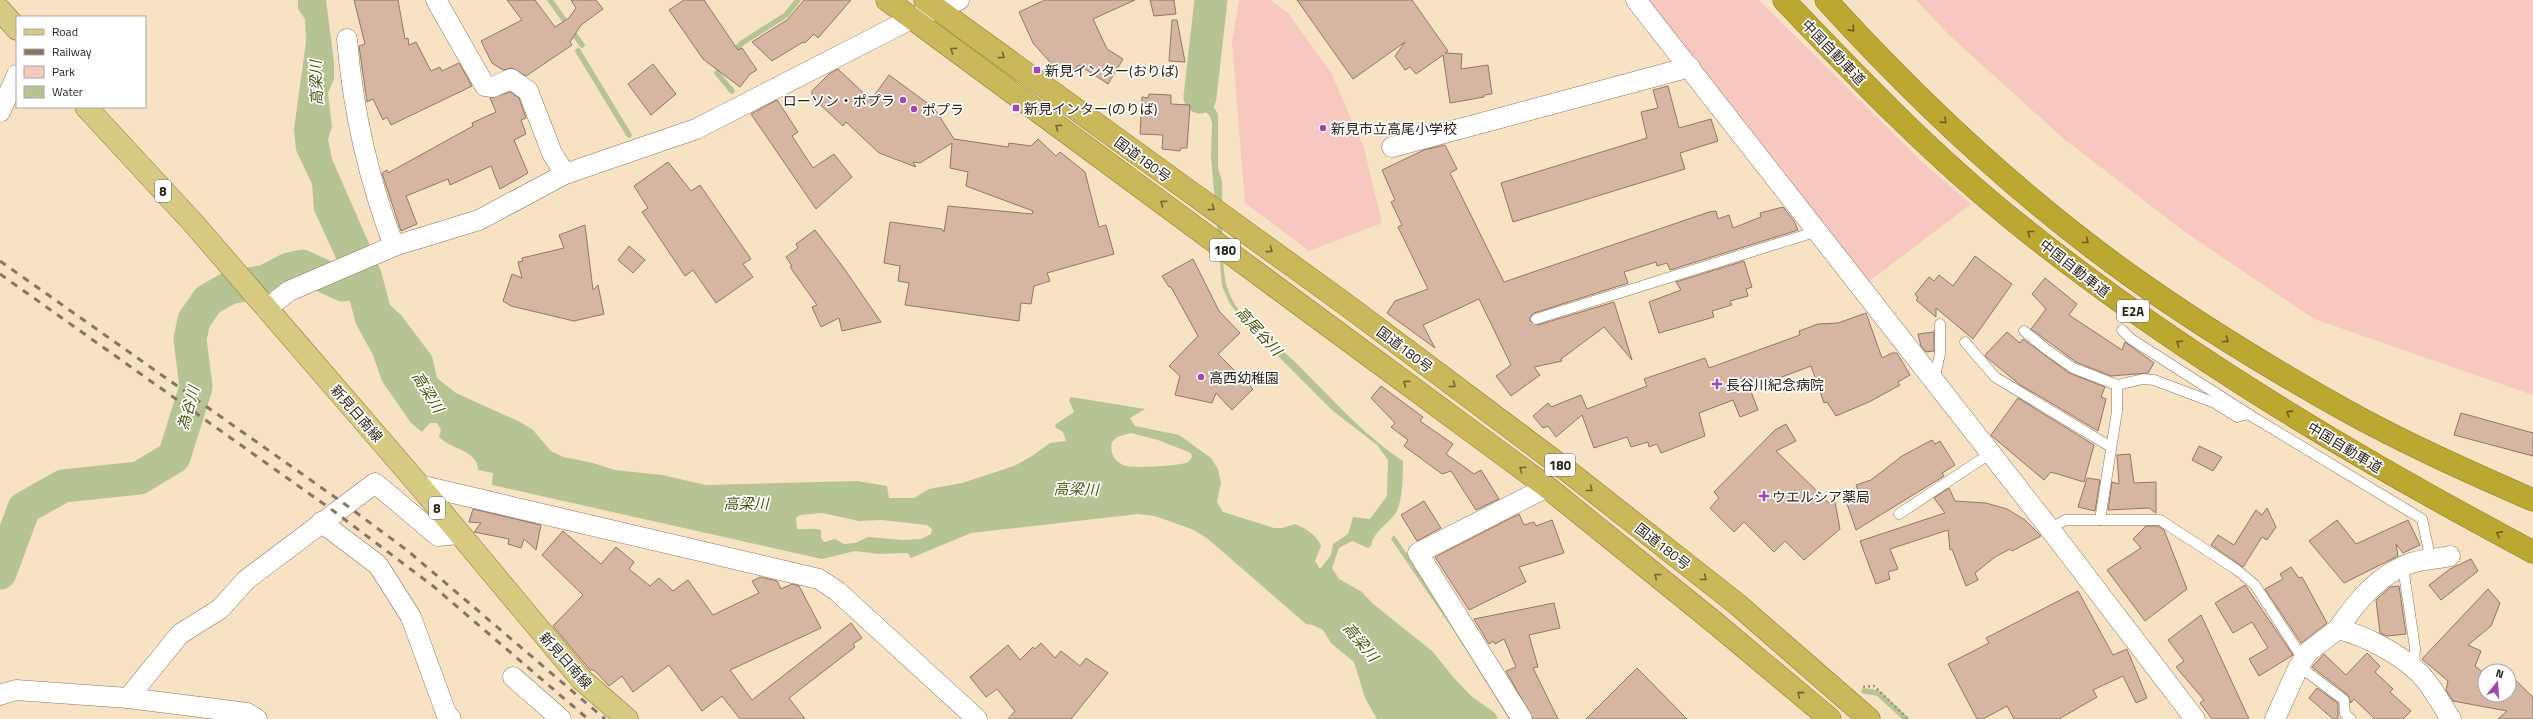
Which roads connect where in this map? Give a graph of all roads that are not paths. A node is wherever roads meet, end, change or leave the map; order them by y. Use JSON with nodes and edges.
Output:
{"nodes":[{"id":1,"x":436,"y":0,"type":"edge"},
{"id":2,"x":887,"y":0,"type":"edge"},
{"id":3,"x":959,"y":0,"type":"edge"},
{"id":4,"x":1636,"y":0,"type":"edge"},
{"id":5,"x":1784,"y":0,"type":"edge"},
{"id":6,"x":1826,"y":0,"type":"edge"},
{"id":7,"x":931,"y":5,"type":"edge"},
{"id":8,"x":0,"y":10,"type":"edge"},
{"id":9,"x":911,"y":19,"type":"junction"},
{"id":10,"x":16,"y":28,"type":"edge"},
{"id":11,"x":347,"y":39,"type":"dead end"},
{"id":12,"x":1690,"y":67,"type":"junction"},
{"id":13,"x":16,"y":77,"type":"edge"},
{"id":14,"x":87,"y":108,"type":"edge"},
{"id":15,"x":0,"y":112,"type":"edge"},
{"id":16,"x":1392,"y":147,"type":"dead end"},
{"id":17,"x":565,"y":174,"type":"junction"},
{"id":18,"x":1818,"y":231,"type":"junction"},
{"id":19,"x":394,"y":246,"type":"junction"},
{"id":20,"x":266,"y":309,"type":"junction"},
{"id":21,"x":1536,"y":319,"type":"dead end"},
{"id":22,"x":1940,"y":324,"type":"dead end"},
{"id":23,"x":2122,"y":330,"type":"dead end"},
{"id":24,"x":2024,"y":331,"type":"dead end"},
{"id":25,"x":1965,"y":342,"type":"dead end"},
{"id":26,"x":1934,"y":380,"type":"junction"},
{"id":27,"x":2116,"y":385,"type":"junction"},
{"id":28,"x":2249,"y":414,"type":"junction"},
{"id":29,"x":2111,"y":447,"type":"junction"},
{"id":30,"x":1990,"y":453,"type":"junction"},
{"id":31,"x":420,"y":486,"type":"junction"},
{"id":32,"x":1547,"y":487,"type":"junction"},
{"id":33,"x":2533,"y":500,"type":"edge"},
{"id":34,"x":1899,"y":514,"type":"dead end"},
{"id":35,"x":2100,"y":520,"type":"junction"},
{"id":36,"x":321,"y":522,"type":"junction"},
{"id":37,"x":2050,"y":529,"type":"junction"},
{"id":38,"x":458,"y":534,"type":"junction"},
{"id":39,"x":2533,"y":552,"type":"edge"},
{"id":40,"x":2450,"y":556,"type":"dead end"},
{"id":41,"x":2431,"y":561,"type":"junction"},
{"id":42,"x":2403,"y":567,"type":"junction"},
{"id":43,"x":2338,"y":629,"type":"junction"},
{"id":44,"x":2301,"y":663,"type":"junction"},
{"id":45,"x":2414,"y":667,"type":"junction"},
{"id":46,"x":512,"y":677,"type":"dead end"},
{"id":47,"x":0,"y":695,"type":"edge"},
{"id":48,"x":128,"y":698,"type":"junction"},
{"id":49,"x":257,"y":719,"type":"edge"},
{"id":50,"x":451,"y":719,"type":"edge"},
{"id":51,"x":561,"y":719,"type":"edge"},
{"id":52,"x":627,"y":719,"type":"edge"},
{"id":53,"x":977,"y":719,"type":"edge"},
{"id":54,"x":1522,"y":719,"type":"edge"},
{"id":55,"x":1830,"y":719,"type":"edge"},
{"id":56,"x":1869,"y":719,"type":"edge"},
{"id":57,"x":2195,"y":719,"type":"edge"},
{"id":58,"x":2275,"y":719,"type":"edge"},
{"id":59,"x":2351,"y":719,"type":"edge"},
{"id":60,"x":2451,"y":719,"type":"edge"}],
"edges":[{"from":1,"to":17,"type":"street"},
{"from":2,"to":9,"type":"highway","name":"国道180号","number":"180"},
{"from":3,"to":7,"type":"street"},
{"from":4,"to":12,"type":"street"},
{"from":39,"to":5,"type":"highway","name":"中国自動車道","number":"E2A","one_way":true},
{"from":6,"to":33,"type":"highway","name":"中国自動車道","number":"E2A","one_way":true},
{"from":7,"to":9,"type":"street"},
{"from":7,"to":56,"type":"highway","name":"国道180号","number":"180","one_way":true},
{"from":8,"to":10,"type":"main road"},
{"from":9,"to":17,"type":"street"},
{"from":32,"to":9,"type":"highway","name":"国道180号","number":"180","one_way":true},
{"from":11,"to":19,"type":"street"},
{"from":12,"to":16,"type":"street"},
{"from":12,"to":18,"type":"street"},
{"from":13,"to":15,"type":"street"},
{"from":14,"to":20,"type":"main road","name":"新見日南線","number":"8"},
{"from":17,"to":19,"type":"street"},
{"from":18,"to":21,"type":"lane"},
{"from":18,"to":26,"type":"street"},
{"from":19,"to":20,"type":"street"},
{"from":20,"to":31,"type":"main road","name":"新見日南線","number":"8"},
{"from":22,"to":26,"type":"lane"},
{"from":23,"to":28,"type":"lane"},
{"from":24,"to":27,"type":"lane"},
{"from":25,"to":29,"type":"lane"},
{"from":26,"to":30,"type":"street"},
{"from":27,"to":28,"type":"lane"},
{"from":27,"to":29,"type":"lane"},
{"from":28,"to":41,"type":"lane"},
{"from":29,"to":35,"type":"lane"},
{"from":30,"to":34,"type":"lane"},
{"from":30,"to":37,"type":"street"},
{"from":31,"to":38,"type":"main road","name":"新見日南線","number":"8"},
{"from":31,"to":53,"type":"street"},
{"from":32,"to":54,"type":"street"},
{"from":55,"to":32,"type":"highway","name":"国道180号","number":"180","one_way":true},
{"from":35,"to":37,"type":"lane"},
{"from":35,"to":44,"type":"lane"},
{"from":36,"to":38,"type":"street"},
{"from":36,"to":48,"type":"street"},
{"from":36,"to":50,"type":"street"},
{"from":37,"to":57,"type":"street"},
{"from":38,"to":52,"type":"main road","name":"新見日南線","number":"8"},
{"from":40,"to":41,"type":"street"},
{"from":41,"to":42,"type":"street"},
{"from":42,"to":43,"type":"street"},
{"from":42,"to":45,"type":"lane"},
{"from":43,"to":44,"type":"street"},
{"from":43,"to":45,"type":"street"},
{"from":44,"to":58,"type":"street"},
{"from":44,"to":59,"type":"lane"},
{"from":45,"to":60,"type":"street"},
{"from":46,"to":51,"type":"street"},
{"from":47,"to":48,"type":"street"},
{"from":48,"to":49,"type":"street"}]}
